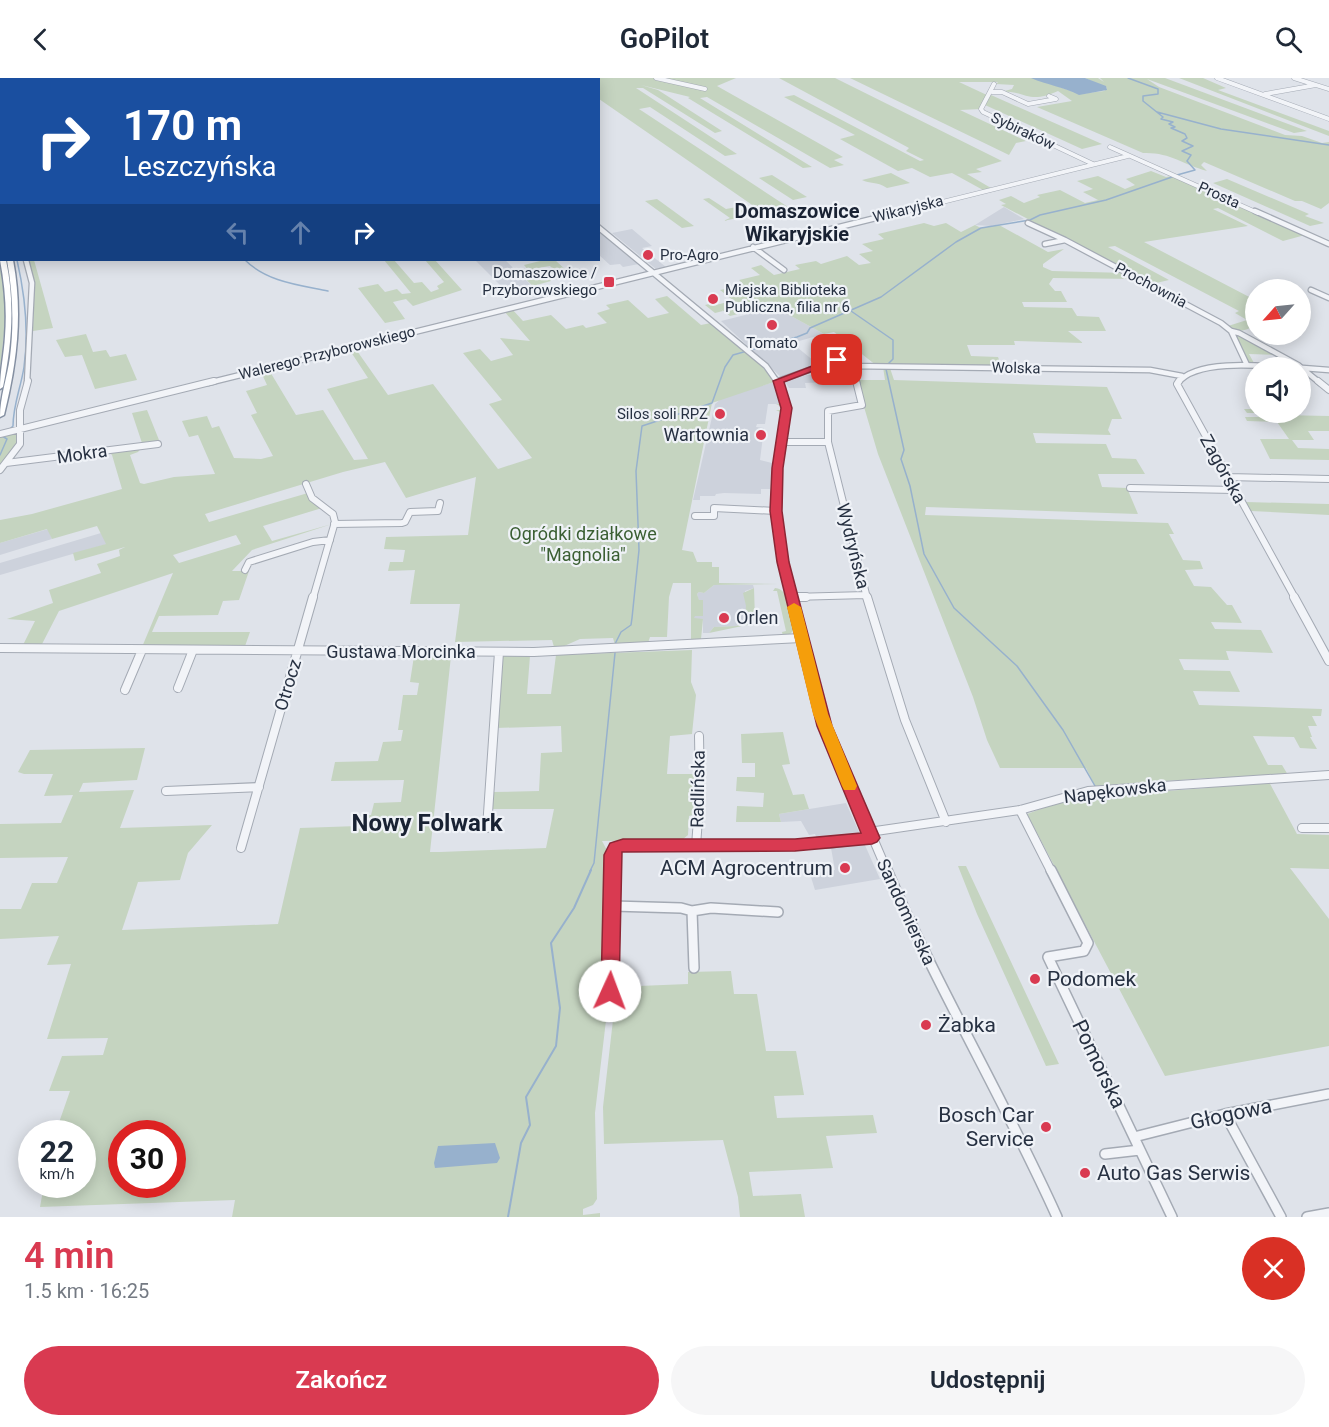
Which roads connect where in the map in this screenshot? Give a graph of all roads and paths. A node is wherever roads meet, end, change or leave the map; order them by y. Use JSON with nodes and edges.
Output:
{"nodes":[{"id":1,"x":656,"y":78,"type":"edge"},
{"id":2,"x":1217,"y":78,"type":"edge"},
{"id":3,"x":1294,"y":78,"type":"edge"},
{"id":4,"x":1307,"y":78,"type":"edge"},
{"id":5,"x":1299,"y":80,"type":"junction"},
{"id":6,"x":994,"y":84,"type":"dead end"},
{"id":7,"x":1316,"y":85,"type":"junction"},
{"id":8,"x":705,"y":89,"type":"dead end"},
{"id":9,"x":1329,"y":89,"type":"edge"},
{"id":10,"x":992,"y":92,"type":"junction"},
{"id":11,"x":1262,"y":94,"type":"junction"},
{"id":12,"x":1049,"y":96,"type":"dead end"},
{"id":13,"x":1329,"y":119,"type":"edge"},
{"id":14,"x":1110,"y":147,"type":"dead end"},
{"id":15,"x":1128,"y":156,"type":"junction"},
{"id":16,"x":1094,"y":164,"type":"junction"},
{"id":17,"x":1028,"y":223,"type":"dead end"},
{"id":18,"x":600,"y":229,"type":"edge"},
{"id":19,"x":1067,"y":241,"type":"junction"},
{"id":20,"x":1045,"y":244,"type":"dead end"},
{"id":21,"x":1329,"y":244,"type":"edge"},
{"id":22,"x":753,"y":248,"type":"junction"},
{"id":23,"x":3,"y":261,"type":"edge"},
{"id":24,"x":10,"y":261,"type":"edge"},
{"id":25,"x":26,"y":261,"type":"edge"},
{"id":26,"x":784,"y":270,"type":"dead end"},
{"id":27,"x":653,"y":272,"type":"junction"},
{"id":28,"x":1311,"y":290,"type":"dead end"},
{"id":29,"x":1329,"y":298,"type":"edge"},
{"id":30,"x":1231,"y":332,"type":"junction"},
{"id":31,"x":1282,"y":357,"type":"edge"},
{"id":32,"x":1245,"y":361,"type":"edge"},
{"id":33,"x":1245,"y":365,"type":"edge"},
{"id":34,"x":850,"y":366,"type":"junction"},
{"id":35,"x":1311,"y":369,"type":"edge"},
{"id":36,"x":1329,"y":370,"type":"edge"},
{"id":37,"x":1311,"y":375,"type":"edge"},
{"id":38,"x":1182,"y":376,"type":"junction"},
{"id":39,"x":778,"y":381,"type":"junction"},
{"id":40,"x":0,"y":387,"type":"edge"},
{"id":41,"x":1329,"y":390,"type":"edge"},
{"id":42,"x":0,"y":415,"type":"edge"},
{"id":43,"x":21,"y":429,"type":"junction"},
{"id":44,"x":0,"y":434,"type":"edge"},
{"id":45,"x":782,"y":441,"type":"junction"},
{"id":46,"x":828,"y":442,"type":"junction"},
{"id":47,"x":158,"y":444,"type":"dead end"},
{"id":48,"x":6,"y":463,"type":"junction"},
{"id":49,"x":0,"y":470,"type":"edge"},
{"id":50,"x":1227,"y":477,"type":"junction"},
{"id":51,"x":1329,"y":479,"type":"edge"},
{"id":52,"x":306,"y":484,"type":"dead end"},
{"id":53,"x":1130,"y":488,"type":"dead end"},
{"id":54,"x":1235,"y":490,"type":"junction"},
{"id":55,"x":440,"y":503,"type":"dead end"},
{"id":56,"x":776,"y":511,"type":"junction"},
{"id":57,"x":695,"y":516,"type":"dead end"},
{"id":58,"x":334,"y":523,"type":"junction"},
{"id":59,"x":330,"y":540,"type":"junction"},
{"id":60,"x":245,"y":570,"type":"dead end"},
{"id":61,"x":866,"y":595,"type":"junction"},
{"id":62,"x":792,"y":597,"type":"junction"},
{"id":63,"x":801,"y":638,"type":"junction"},
{"id":64,"x":0,"y":648,"type":"edge"},
{"id":65,"x":142,"y":650,"type":"junction"},
{"id":66,"x":193,"y":650,"type":"junction"},
{"id":67,"x":298,"y":651,"type":"junction"},
{"id":68,"x":499,"y":652,"type":"junction"},
{"id":69,"x":1329,"y":661,"type":"edge"},
{"id":70,"x":178,"y":688,"type":"dead end"},
{"id":71,"x":125,"y":690,"type":"dead end"},
{"id":72,"x":699,"y":736,"type":"dead end"},
{"id":73,"x":1329,"y":775,"type":"edge"},
{"id":74,"x":259,"y":788,"type":"junction"},
{"id":75,"x":166,"y":791,"type":"dead end"},
{"id":76,"x":1020,"y":810,"type":"junction"},
{"id":77,"x":946,"y":822,"type":"junction"},
{"id":78,"x":487,"y":828,"type":"dead end"},
{"id":79,"x":1302,"y":828,"type":"dead end"},
{"id":80,"x":1329,"y":828,"type":"edge"},
{"id":81,"x":870,"y":835,"type":"junction"},
{"id":82,"x":696,"y":846,"type":"junction"},
{"id":83,"x":241,"y":848,"type":"dead end"},
{"id":84,"x":613,"y":906,"type":"junction"},
{"id":85,"x":692,"y":911,"type":"junction"},
{"id":86,"x":778,"y":912,"type":"dead end"},
{"id":87,"x":694,"y":968,"type":"dead end"},
{"id":88,"x":610,"y":991,"type":"dead end"},
{"id":89,"x":1329,"y":1094,"type":"edge"},
{"id":90,"x":1225,"y":1114,"type":"junction"},
{"id":91,"x":1134,"y":1137,"type":"junction"},
{"id":92,"x":1140,"y":1150,"type":"junction"},
{"id":93,"x":1105,"y":1154,"type":"dead end"},
{"id":94,"x":1329,"y":1213,"type":"edge"},
{"id":95,"x":1057,"y":1217,"type":"edge"},
{"id":96,"x":1172,"y":1217,"type":"edge"},
{"id":97,"x":1281,"y":1217,"type":"edge"},
{"id":98,"x":1307,"y":1217,"type":"edge"}],
"edges":[{"from":1,"to":8,"type":"street"},
{"from":2,"to":11,"type":"street"},
{"from":3,"to":5,"type":"street"},
{"from":4,"to":5,"type":"street"},
{"from":5,"to":7,"type":"street"},
{"from":6,"to":10,"type":"street","name":"Sybiraków"},
{"from":7,"to":9,"type":"street"},
{"from":7,"to":11,"type":"street"},
{"from":10,"to":12,"type":"street"},
{"from":10,"to":16,"type":"street","name":"Sybiraków"},
{"from":11,"to":13,"type":"street"},
{"from":14,"to":15,"type":"street","name":"Prosta"},
{"from":15,"to":16,"type":"street","name":"Wikaryjska"},
{"from":15,"to":21,"type":"street","name":"Prosta"},
{"from":16,"to":22,"type":"street","name":"Wikaryjska"},
{"from":17,"to":19,"type":"street","name":"Prochownia"},
{"from":18,"to":27,"type":"street"},
{"from":19,"to":20,"type":"street"},
{"from":19,"to":30,"type":"street","name":"Prochownia"},
{"from":22,"to":26,"type":"street"},
{"from":22,"to":27,"type":"street","name":"Wikaryjska"},
{"from":23,"to":40,"type":"highway"},
{"from":24,"to":42,"type":"highway"},
{"from":25,"to":43,"type":"street"},
{"from":27,"to":39,"type":"street"},
{"from":27,"to":43,"type":"street","name":"Walerego Przyborowskiego"},
{"from":28,"to":29,"type":"street"},
{"from":30,"to":31,"type":"street","name":"Prochownia"},
{"from":30,"to":32,"type":"street","name":"Prochownia"},
{"from":33,"to":38,"type":"street"},
{"from":34,"to":38,"type":"street","name":"Wolska"},
{"from":34,"to":39,"type":"street"},
{"from":34,"to":46,"type":"street","name":"Wydryńska"},
{"from":35,"to":36,"type":"street"},
{"from":37,"to":41,"type":"street","name":"Prochownia"},
{"from":38,"to":50,"type":"street","name":"Zagórska"},
{"from":39,"to":45,"type":"street","name":"Sandomierska"},
{"from":43,"to":44,"type":"street","name":"Walerego Przyborowskiego"},
{"from":43,"to":48,"type":"street"},
{"from":45,"to":46,"type":"street"},
{"from":45,"to":56,"type":"street","name":"Sandomierska"},
{"from":46,"to":61,"type":"street","name":"Wydryńska"},
{"from":47,"to":48,"type":"street","name":"Mokra"},
{"from":48,"to":49,"type":"street"},
{"from":50,"to":51,"type":"street"},
{"from":50,"to":54,"type":"street","name":"Zagórska"},
{"from":52,"to":58,"type":"street"},
{"from":53,"to":54,"type":"street"},
{"from":54,"to":69,"type":"street","name":"Zagórska"},
{"from":55,"to":58,"type":"street"},
{"from":56,"to":57,"type":"street"},
{"from":56,"to":62,"type":"street","name":"Sandomierska"},
{"from":58,"to":59,"type":"street","name":"Otrocz"},
{"from":59,"to":60,"type":"street"},
{"from":59,"to":67,"type":"street","name":"Otrocz"},
{"from":61,"to":62,"type":"street"},
{"from":61,"to":77,"type":"street","name":"Wydryńska"},
{"from":62,"to":63,"type":"street","name":"Sandomierska"},
{"from":63,"to":68,"type":"street","name":"Gustawa Morcinka"},
{"from":63,"to":81,"type":"street","name":"Sandomierska"},
{"from":64,"to":65,"type":"street","name":"Gustawa Morcinka"},
{"from":65,"to":66,"type":"street","name":"Gustawa Morcinka"},
{"from":65,"to":71,"type":"street"},
{"from":66,"to":67,"type":"street","name":"Gustawa Morcinka"},
{"from":66,"to":70,"type":"street"},
{"from":67,"to":68,"type":"street","name":"Gustawa Morcinka"},
{"from":67,"to":74,"type":"street","name":"Otrocz"},
{"from":68,"to":78,"type":"street"},
{"from":72,"to":82,"type":"street","name":"Radlińska"},
{"from":73,"to":76,"type":"street","name":"Napękowska"},
{"from":74,"to":75,"type":"street"},
{"from":74,"to":83,"type":"street","name":"Otrocz"},
{"from":76,"to":77,"type":"street","name":"Napękowska"},
{"from":76,"to":91,"type":"street","name":"Pomorska"},
{"from":77,"to":81,"type":"street","name":"Napękowska"},
{"from":79,"to":80,"type":"street"},
{"from":81,"to":82,"type":"street","name":"Radlińska"},
{"from":81,"to":95,"type":"street","name":"Sandomierska"},
{"from":82,"to":84,"type":"street"},
{"from":84,"to":85,"type":"street"},
{"from":84,"to":88,"type":"street"},
{"from":85,"to":86,"type":"street"},
{"from":85,"to":87,"type":"street"},
{"from":89,"to":90,"type":"street","name":"Głogowa"},
{"from":90,"to":91,"type":"street","name":"Głogowa"},
{"from":90,"to":97,"type":"street"},
{"from":91,"to":92,"type":"street","name":"Pomorska"},
{"from":92,"to":93,"type":"street"},
{"from":92,"to":96,"type":"street","name":"Pomorska"},
{"from":94,"to":98,"type":"street"}]}
